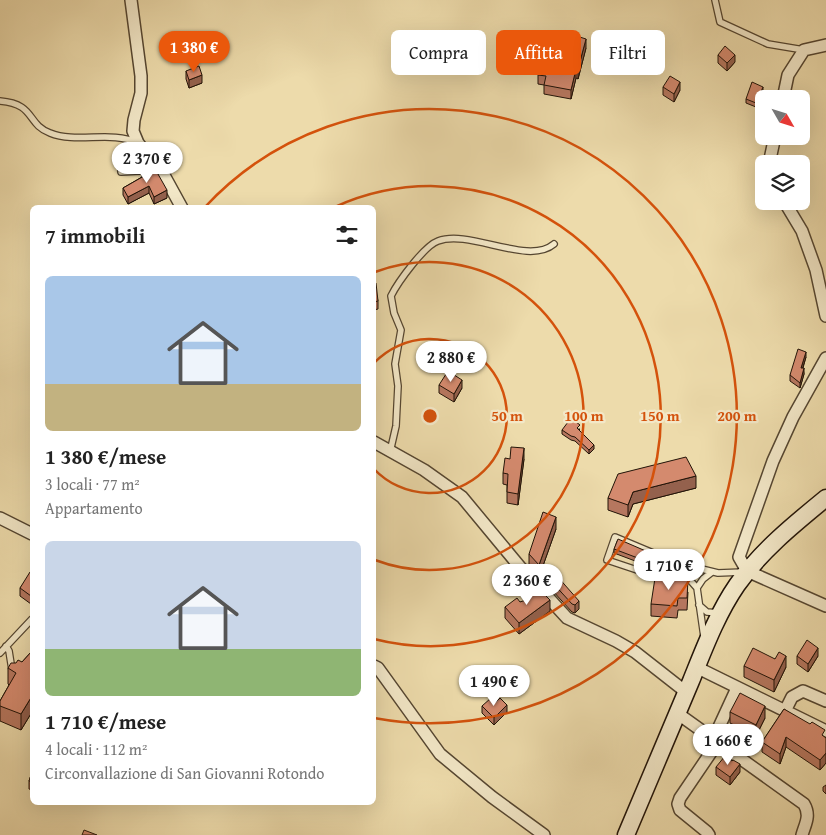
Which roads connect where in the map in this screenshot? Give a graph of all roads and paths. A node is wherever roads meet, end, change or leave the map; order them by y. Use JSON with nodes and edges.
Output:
{"nodes":[{"id":1,"x":131,"y":0,"type":"edge"},
{"id":2,"x":715,"y":0,"type":"edge"},
{"id":3,"x":826,"y":45,"type":"edge"},
{"id":4,"x":804,"y":50,"type":"junction"},
{"id":5,"x":785,"y":90,"type":"edge"},
{"id":6,"x":0,"y":101,"type":"edge"},
{"id":7,"x":138,"y":143,"type":"junction"},
{"id":8,"x":140,"y":171,"type":"dead end"},
{"id":9,"x":180,"y":205,"type":"edge"},
{"id":10,"x":790,"y":210,"type":"edge"},
{"id":11,"x":554,"y":244,"type":"dead end"},
{"id":12,"x":826,"y":316,"type":"edge"},
{"id":13,"x":826,"y":358,"type":"edge"},
{"id":14,"x":376,"y":443,"type":"edge"},
{"id":15,"x":390,"y":452,"type":"junction"},
{"id":16,"x":826,"y":498,"type":"edge"},
{"id":17,"x":0,"y":518,"type":"edge"},
{"id":18,"x":30,"y":533,"type":"edge"},
{"id":19,"x":747,"y":571,"type":"junction"},
{"id":20,"x":712,"y":572,"type":"junction"},
{"id":21,"x":697,"y":588,"type":"junction"},
{"id":22,"x":825,"y":604,"type":"edge"},
{"id":23,"x":699,"y":605,"type":"junction"},
{"id":24,"x":721,"y":613,"type":"junction"},
{"id":25,"x":30,"y":622,"type":"edge"},
{"id":26,"x":6,"y":646,"type":"junction"},
{"id":27,"x":706,"y":646,"type":"junction"},
{"id":28,"x":0,"y":653,"type":"edge"},
{"id":29,"x":376,"y":667,"type":"edge"},
{"id":30,"x":696,"y":668,"type":"junction"},
{"id":31,"x":12,"y":675,"type":"edge"},
{"id":32,"x":737,"y":688,"type":"junction"},
{"id":33,"x":686,"y":692,"type":"junction"},
{"id":34,"x":826,"y":701,"type":"edge"},
{"id":35,"x":785,"y":711,"type":"junction"},
{"id":36,"x":677,"y":713,"type":"junction"},
{"id":37,"x":826,"y":731,"type":"edge"},
{"id":38,"x":718,"y":742,"type":"junction"},
{"id":39,"x":632,"y":831,"type":"edge"},
{"id":40,"x":544,"y":835,"type":"edge"},
{"id":41,"x":709,"y":835,"type":"edge"},
{"id":42,"x":802,"y":835,"type":"edge"}],
"edges":[{"from":1,"to":7,"type":"street"},
{"from":2,"to":4,"type":"lane"},
{"from":3,"to":4,"type":"street"},
{"from":4,"to":5,"type":"street"},
{"from":6,"to":7,"type":"lane"},
{"from":7,"to":8,"type":"lane"},
{"from":7,"to":9,"type":"street"},
{"from":10,"to":12,"type":"street"},
{"from":11,"to":15,"type":"lane"},
{"from":13,"to":19,"type":"street"},
{"from":14,"to":15,"type":"street"},
{"from":15,"to":33,"type":"street"},
{"from":16,"to":19,"type":"main road"},
{"from":17,"to":18,"type":"street"},
{"from":19,"to":20,"type":"lane"},
{"from":19,"to":22,"type":"street"},
{"from":19,"to":24,"type":"main road"},
{"from":20,"to":21,"type":"lane"},
{"from":20,"to":21,"type":"lane"},
{"from":21,"to":23,"type":"lane"},
{"from":23,"to":24,"type":"lane"},
{"from":23,"to":27,"type":"lane"},
{"from":24,"to":27,"type":"main road"},
{"from":25,"to":26,"type":"lane"},
{"from":26,"to":28,"type":"lane"},
{"from":26,"to":31,"type":"lane"},
{"from":27,"to":30,"type":"main road"},
{"from":29,"to":40,"type":"street"},
{"from":30,"to":32,"type":"street"},
{"from":30,"to":33,"type":"main road"},
{"from":32,"to":35,"type":"street"},
{"from":32,"to":38,"type":"street"},
{"from":33,"to":36,"type":"main road"},
{"from":34,"to":35,"type":"street"},
{"from":35,"to":37,"type":"street"},
{"from":36,"to":38,"type":"street"},
{"from":36,"to":39,"type":"main road"},
{"from":38,"to":41,"type":"street"},
{"from":38,"to":42,"type":"street"}]}
